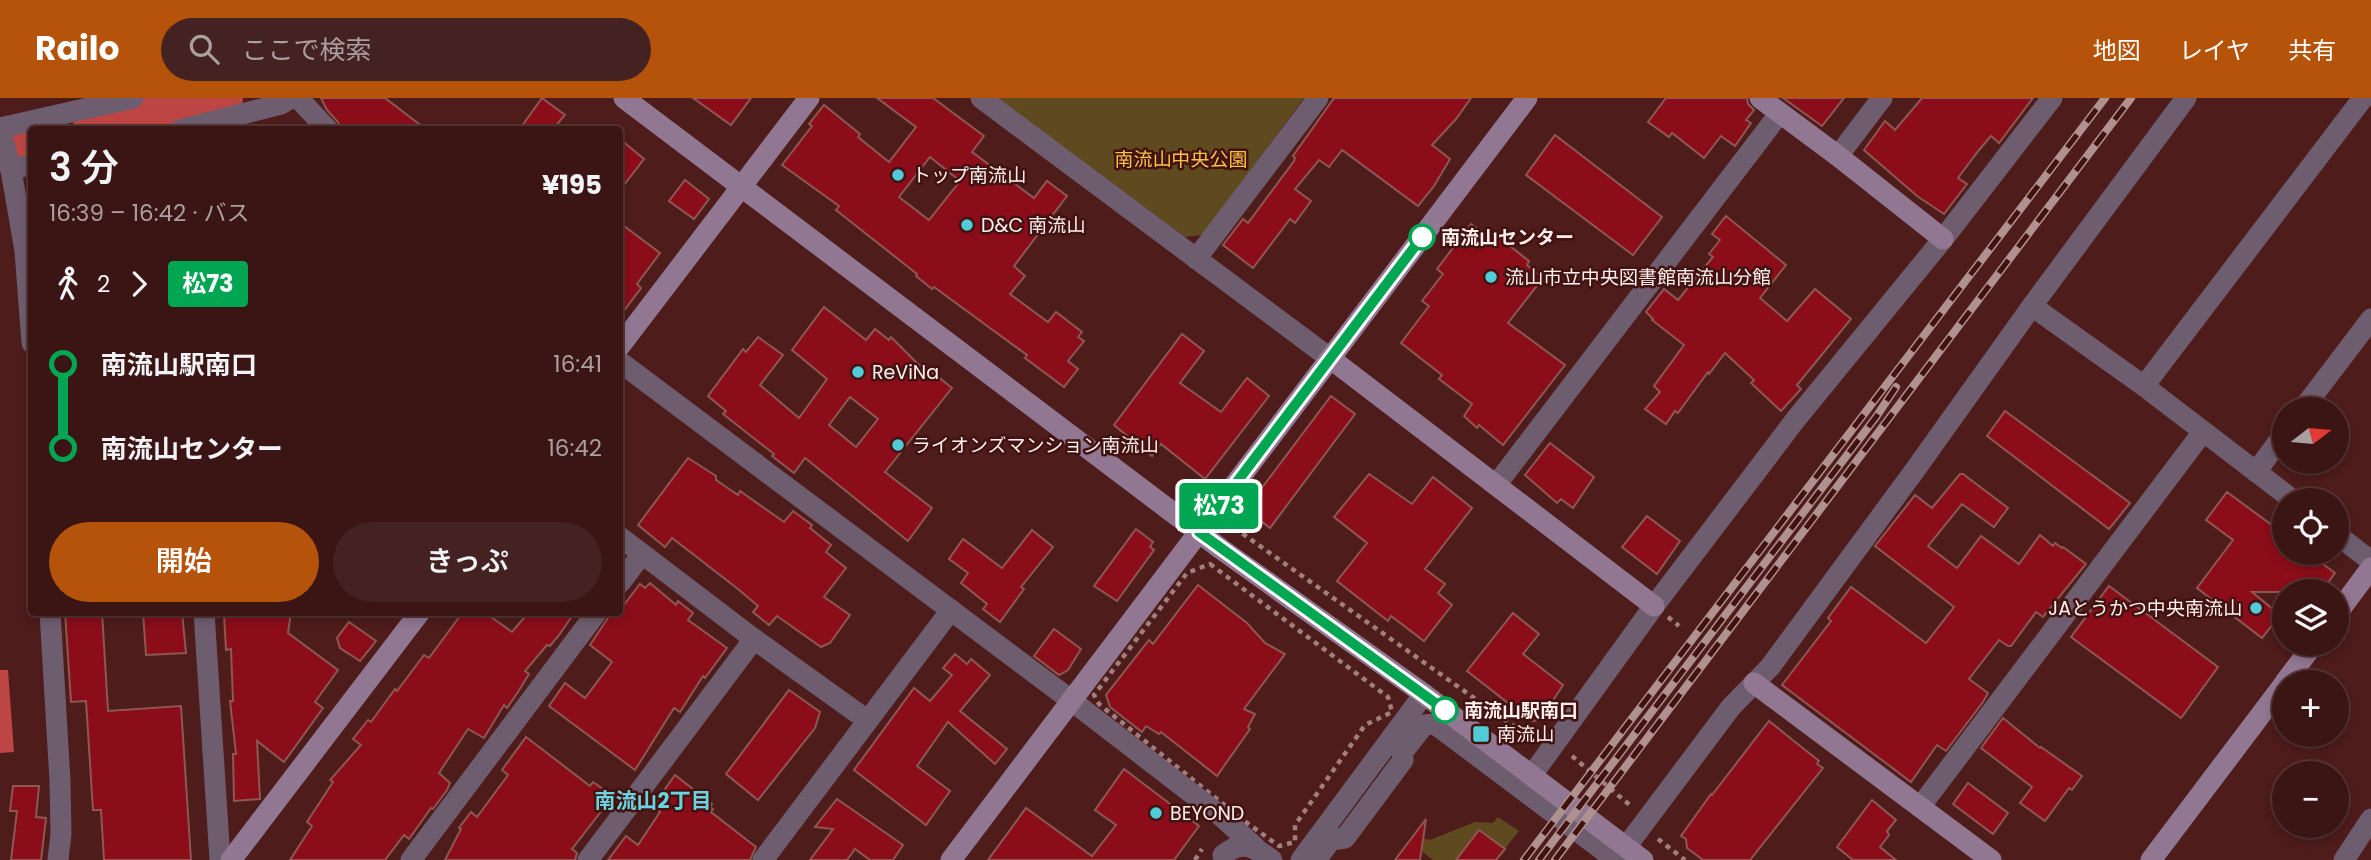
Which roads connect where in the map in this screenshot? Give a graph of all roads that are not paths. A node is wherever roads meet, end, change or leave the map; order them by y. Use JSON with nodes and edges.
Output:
{"nodes":[{"id":1,"x":132,"y":98,"type":"edge"},
{"id":2,"x":290,"y":98,"type":"edge"},
{"id":3,"x":298,"y":98,"type":"edge"},
{"id":4,"x":624,"y":98,"type":"edge"},
{"id":5,"x":809,"y":98,"type":"edge"},
{"id":6,"x":981,"y":98,"type":"edge"},
{"id":7,"x":1318,"y":98,"type":"edge"},
{"id":8,"x":1527,"y":98,"type":"edge"},
{"id":9,"x":1760,"y":98,"type":"edge"},
{"id":10,"x":1882,"y":98,"type":"edge"},
{"id":11,"x":2052,"y":98,"type":"edge"},
{"id":12,"x":2186,"y":98,"type":"edge"},
{"id":13,"x":2363,"y":98,"type":"edge"},
{"id":14,"x":1779,"y":114,"type":"junction"},
{"id":15,"x":196,"y":126,"type":"edge"},
{"id":16,"x":324,"y":126,"type":"edge"},
{"id":17,"x":1,"y":132,"type":"edge"},
{"id":18,"x":1838,"y":156,"type":"junction"},
{"id":19,"x":28,"y":164,"type":"edge"},
{"id":20,"x":10,"y":166,"type":"junction"},
{"id":21,"x":742,"y":186,"type":"junction"},
{"id":22,"x":1943,"y":239,"type":"junction"},
{"id":23,"x":1196,"y":259,"type":"junction"},
{"id":24,"x":28,"y":290,"type":"edge"},
{"id":25,"x":2032,"y":306,"type":"junction"},
{"id":26,"x":2371,"y":318,"type":"edge"},
{"id":27,"x":623,"y":342,"type":"edge"},
{"id":28,"x":1331,"y":359,"type":"junction"},
{"id":29,"x":623,"y":364,"type":"edge"},
{"id":30,"x":2144,"y":386,"type":"junction"},
{"id":31,"x":2312,"y":397,"type":"edge"},
{"id":32,"x":2202,"y":433,"type":"junction"},
{"id":33,"x":2272,"y":450,"type":"edge"},
{"id":34,"x":2256,"y":472,"type":"junction"},
{"id":35,"x":1496,"y":485,"type":"junction"},
{"id":36,"x":2277,"y":488,"type":"edge"},
{"id":37,"x":1199,"y":532,"type":"junction"},
{"id":38,"x":623,"y":539,"type":"edge"},
{"id":39,"x":2349,"y":544,"type":"edge"},
{"id":40,"x":642,"y":554,"type":"junction"},
{"id":41,"x":2371,"y":561,"type":"edge"},
{"id":42,"x":2371,"y":569,"type":"edge"},
{"id":43,"x":623,"y":579,"type":"edge"},
{"id":44,"x":2349,"y":598,"type":"edge"},
{"id":45,"x":1654,"y":606,"type":"junction"},
{"id":46,"x":951,"y":610,"type":"junction"},
{"id":47,"x":50,"y":616,"type":"edge"},
{"id":48,"x":204,"y":616,"type":"edge"},
{"id":49,"x":416,"y":616,"type":"edge"},
{"id":50,"x":594,"y":616,"type":"edge"},
{"id":51,"x":754,"y":639,"type":"junction"},
{"id":52,"x":2305,"y":656,"type":"edge"},
{"id":53,"x":2294,"y":670,"type":"edge"},
{"id":54,"x":1754,"y":683,"type":"junction"},
{"id":55,"x":1424,"y":694,"type":"junction"},
{"id":56,"x":2272,"y":699,"type":"edge"},
{"id":57,"x":1072,"y":701,"type":"junction"},
{"id":58,"x":867,"y":720,"type":"junction"},
{"id":59,"x":1532,"y":775,"type":"junction"},
{"id":60,"x":1920,"y":807,"type":"junction"},
{"id":61,"x":1221,"y":816,"type":"junction"},
{"id":62,"x":2371,"y":820,"type":"edge"},
{"id":63,"x":1255,"y":847,"type":"junction"},
{"id":64,"x":1298,"y":851,"type":"edge"},
{"id":65,"x":1628,"y":856,"type":"edge"},
{"id":66,"x":1222,"y":858,"type":"edge"},
{"id":67,"x":58,"y":860,"type":"edge"},
{"id":68,"x":220,"y":860,"type":"edge"},
{"id":69,"x":231,"y":860,"type":"edge"},
{"id":70,"x":411,"y":860,"type":"edge"},
{"id":71,"x":587,"y":860,"type":"edge"},
{"id":72,"x":763,"y":860,"type":"edge"},
{"id":73,"x":951,"y":860,"type":"edge"},
{"id":74,"x":1272,"y":860,"type":"edge"},
{"id":75,"x":1316,"y":860,"type":"edge"},
{"id":76,"x":1991,"y":860,"type":"edge"},
{"id":77,"x":2151,"y":860,"type":"edge"},
{"id":78,"x":2344,"y":860,"type":"edge"}],
"edges":[{"from":1,"to":17,"type":"street"},
{"from":2,"to":15,"type":"street"},
{"from":3,"to":16,"type":"street"},
{"from":4,"to":21,"type":"street"},
{"from":5,"to":21,"type":"street"},
{"from":6,"to":23,"type":"street"},
{"from":7,"to":23,"type":"street"},
{"from":8,"to":28,"type":"street"},
{"from":9,"to":14,"type":"street"},
{"from":10,"to":18,"type":"street"},
{"from":11,"to":22,"type":"street"},
{"from":12,"to":25,"type":"street"},
{"from":13,"to":30,"type":"street"},
{"from":14,"to":18,"type":"street"},
{"from":14,"to":35,"type":"street"},
{"from":17,"to":20,"type":"street"},
{"from":18,"to":22,"type":"street"},
{"from":19,"to":20,"type":"street"},
{"from":20,"to":24,"type":"street"},
{"from":21,"to":27,"type":"street"},
{"from":21,"to":37,"type":"street"},
{"from":22,"to":45,"type":"street"},
{"from":23,"to":28,"type":"street"},
{"from":25,"to":30,"type":"street"},
{"from":25,"to":54,"type":"street"},
{"from":26,"to":31,"type":"street"},
{"from":28,"to":35,"type":"street"},
{"from":28,"to":37,"type":"street"},
{"from":29,"to":46,"type":"street"},
{"from":30,"to":32,"type":"street"},
{"from":32,"to":34,"type":"street"},
{"from":32,"to":60,"type":"street"},
{"from":33,"to":34,"type":"street"},
{"from":34,"to":36,"type":"street"},
{"from":35,"to":45,"type":"street"},
{"from":37,"to":55,"type":"street"},
{"from":37,"to":57,"type":"street"},
{"from":38,"to":40,"type":"street"},
{"from":39,"to":41,"type":"street"},
{"from":40,"to":43,"type":"street"},
{"from":40,"to":51,"type":"street"},
{"from":42,"to":44,"type":"street"},
{"from":45,"to":59,"type":"street"},
{"from":46,"to":57,"type":"street"},
{"from":46,"to":58,"type":"street"},
{"from":47,"to":67,"type":"street"},
{"from":48,"to":68,"type":"street"},
{"from":49,"to":69,"type":"street"},
{"from":50,"to":70,"type":"street"},
{"from":51,"to":58,"type":"street"},
{"from":51,"to":71,"type":"street"},
{"from":52,"to":53,"type":"street"},
{"from":54,"to":60,"type":"street"},
{"from":54,"to":65,"type":"street"},
{"from":55,"to":59,"type":"street"},
{"from":55,"to":64,"type":"street"},
{"from":56,"to":77,"type":"street"},
{"from":57,"to":61,"type":"street"},
{"from":57,"to":73,"type":"street"},
{"from":58,"to":72,"type":"street"},
{"from":59,"to":65,"type":"street"},
{"from":60,"to":76,"type":"street"},
{"from":61,"to":63,"type":"street"},
{"from":61,"to":66,"type":"street"},
{"from":62,"to":78,"type":"street"},
{"from":63,"to":66,"type":"street"},
{"from":63,"to":74,"type":"street"},
{"from":65,"to":75,"type":"street"}]}
